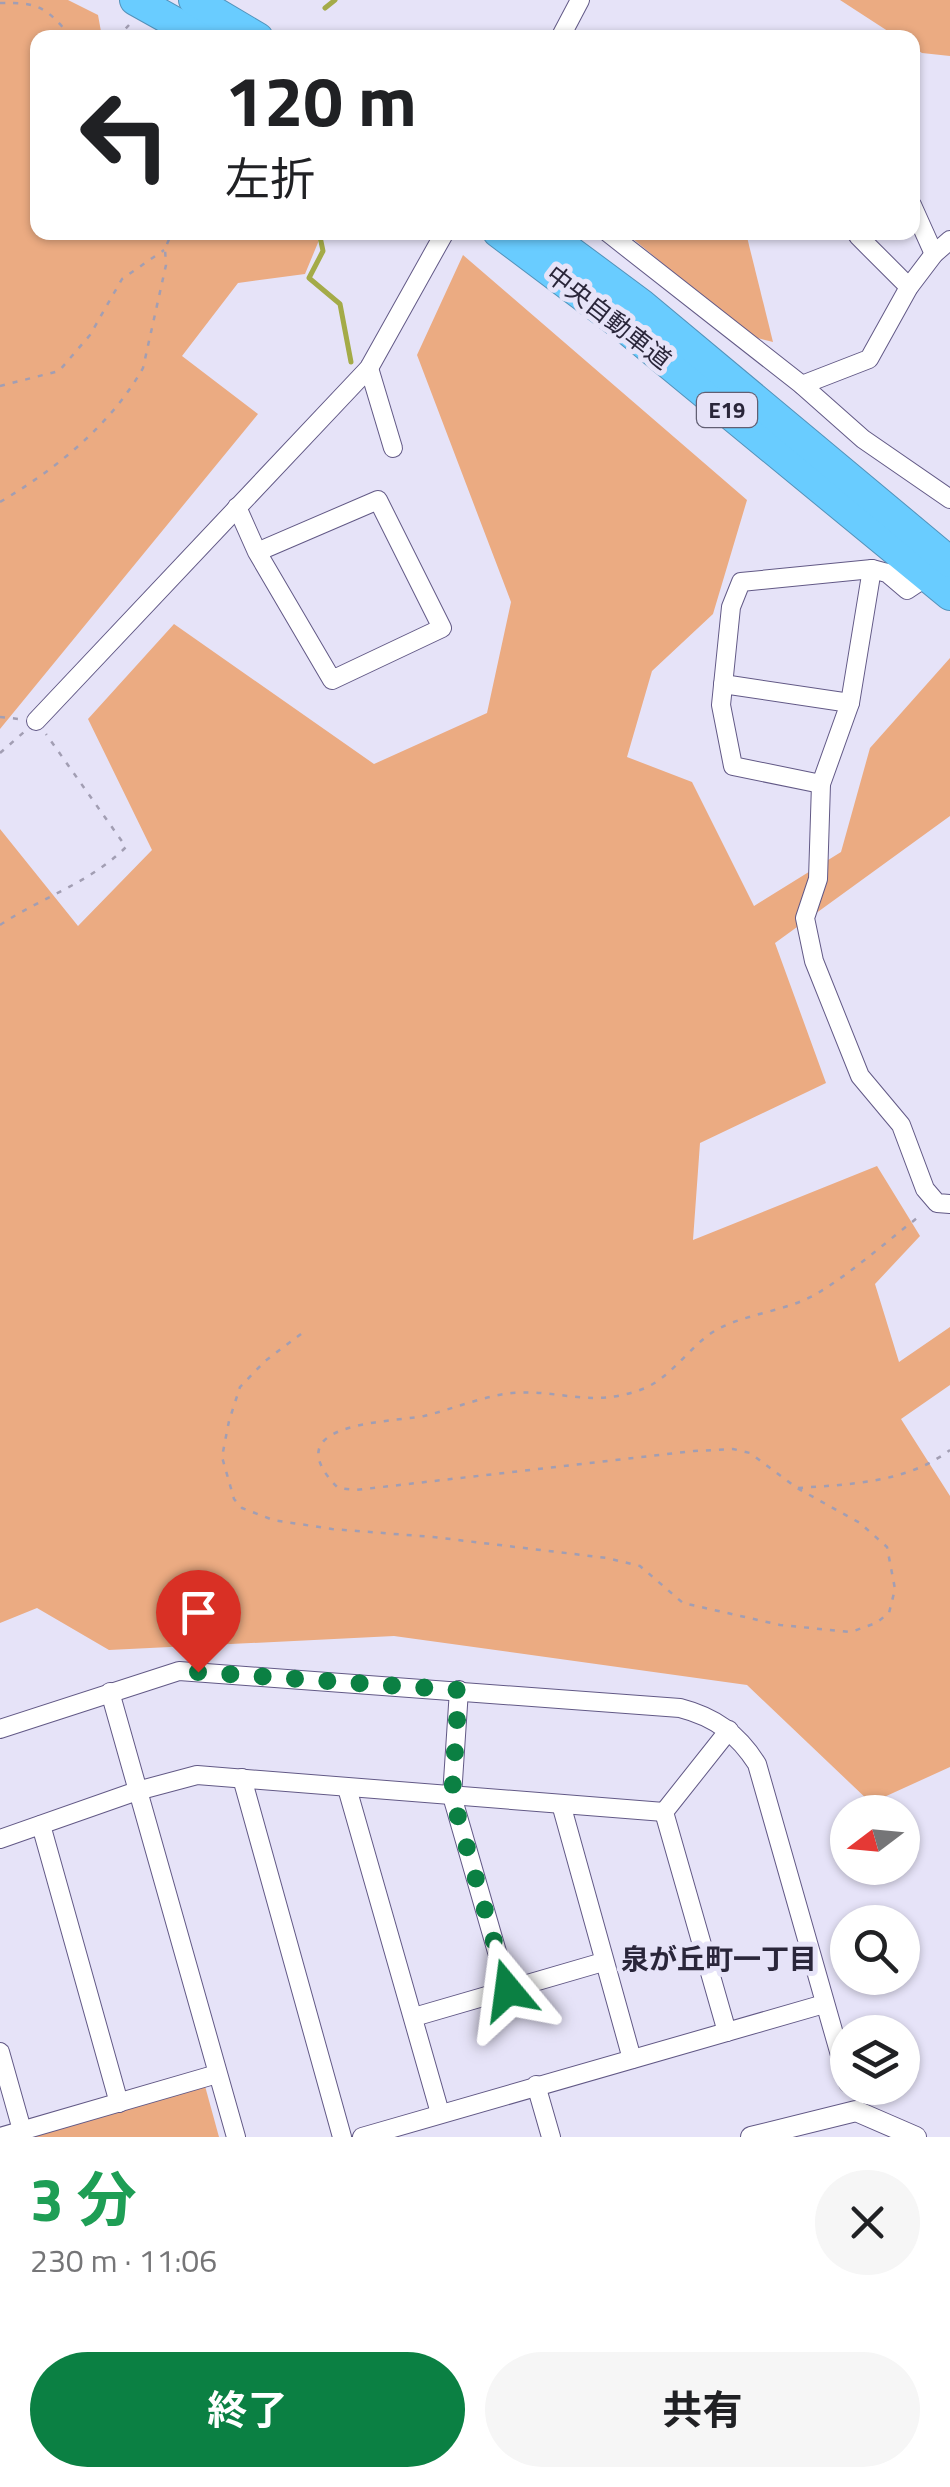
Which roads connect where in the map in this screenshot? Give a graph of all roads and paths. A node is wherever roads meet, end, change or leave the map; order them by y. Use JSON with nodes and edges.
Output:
{"nodes":[{"id":1,"x":194,"y":0,"type":"edge"},
{"id":2,"x":580,"y":0,"type":"edge"},
{"id":3,"x":0,"y":3,"type":"edge"},
{"id":4,"x":132,"y":13,"type":"edge"},
{"id":5,"x":66,"y":30,"type":"edge"},
{"id":6,"x":180,"y":30,"type":"edge"},
{"id":7,"x":245,"y":30,"type":"edge"},
{"id":8,"x":564,"y":30,"type":"edge"},
{"id":9,"x":920,"y":218,"type":"edge"},
{"id":10,"x":169,"y":240,"type":"edge"},
{"id":11,"x":441,"y":240,"type":"edge"},
{"id":12,"x":509,"y":240,"type":"edge"},
{"id":13,"x":555,"y":240,"type":"edge"},
{"id":14,"x":617,"y":240,"type":"edge"},
{"id":15,"x":862,"y":240,"type":"edge"},
{"id":16,"x":950,"y":240,"type":"edge"},
{"id":17,"x":166,"y":249,"type":"junction"},
{"id":18,"x":934,"y":254,"type":"junction"},
{"id":19,"x":910,"y":287,"type":"junction"},
{"id":20,"x":370,"y":368,"type":"junction"},
{"id":21,"x":0,"y":386,"type":"edge"},
{"id":22,"x":802,"y":386,"type":"junction"},
{"id":23,"x":393,"y":448,"type":"dead end"},
{"id":24,"x":950,"y":499,"type":"edge"},
{"id":25,"x":0,"y":502,"type":"edge"},
{"id":26,"x":237,"y":507,"type":"junction"},
{"id":27,"x":257,"y":552,"type":"junction"},
{"id":28,"x":950,"y":562,"type":"edge"},
{"id":29,"x":872,"y":569,"type":"junction"},
{"id":30,"x":920,"y":582,"type":"dead end"},
{"id":31,"x":950,"y":596,"type":"edge"},
{"id":32,"x":723,"y":684,"type":"junction"},
{"id":33,"x":850,"y":703,"type":"junction"},
{"id":34,"x":36,"y":722,"type":"junction"},
{"id":35,"x":0,"y":752,"type":"edge"},
{"id":36,"x":822,"y":784,"type":"junction"},
{"id":37,"x":0,"y":925,"type":"edge"},
{"id":38,"x":944,"y":1204,"type":"edge"},
{"id":39,"x":301,"y":1334,"type":"dead end"},
{"id":40,"x":950,"y":1450,"type":"edge"},
{"id":41,"x":797,"y":1488,"type":"junction"},
{"id":42,"x":459,"y":1690,"type":"junction"},
{"id":43,"x":110,"y":1692,"type":"junction"},
{"id":44,"x":0,"y":1729,"type":"edge"},
{"id":45,"x":728,"y":1730,"type":"junction"},
{"id":46,"x":242,"y":1778,"type":"junction"},
{"id":47,"x":347,"y":1788,"type":"junction"},
{"id":48,"x":137,"y":1791,"type":"junction"},
{"id":49,"x":452,"y":1796,"type":"junction"},
{"id":50,"x":561,"y":1804,"type":"junction"},
{"id":51,"x":664,"y":1812,"type":"junction"},
{"id":52,"x":41,"y":1825,"type":"junction"},
{"id":53,"x":0,"y":1839,"type":"edge"},
{"id":54,"x":603,"y":1962,"type":"junction"},
{"id":55,"x":508,"y":1990,"type":"junction"},
{"id":56,"x":824,"y":2004,"type":"junction"},
{"id":57,"x":414,"y":2018,"type":"junction"},
{"id":58,"x":830,"y":2024,"type":"edge"},
{"id":59,"x":727,"y":2032,"type":"junction"},
{"id":60,"x":0,"y":2052,"type":"edge"},
{"id":61,"x":632,"y":2058,"type":"junction"},
{"id":62,"x":218,"y":2074,"type":"junction"},
{"id":63,"x":536,"y":2085,"type":"junction"},
{"id":64,"x":119,"y":2103,"type":"junction"},
{"id":65,"x":854,"y":2105,"type":"edge"},
{"id":66,"x":856,"y":2110,"type":"junction"},
{"id":67,"x":440,"y":2113,"type":"junction"},
{"id":68,"x":22,"y":2130,"type":"junction"},
{"id":69,"x":0,"y":2137,"type":"edge"},
{"id":70,"x":236,"y":2137,"type":"edge"},
{"id":71,"x":342,"y":2137,"type":"edge"},
{"id":72,"x":362,"y":2137,"type":"edge"},
{"id":73,"x":551,"y":2137,"type":"edge"},
{"id":74,"x":751,"y":2137,"type":"edge"},
{"id":75,"x":916,"y":2137,"type":"edge"}],
"edges":[{"from":1,"to":7,"type":"highway"},
{"from":2,"to":8,"type":"street"},
{"from":3,"to":5,"type":"path"},
{"from":4,"to":6,"type":"highway"},
{"from":9,"to":18,"type":"street"},
{"from":10,"to":17,"type":"path"},
{"from":11,"to":20,"type":"street"},
{"from":12,"to":31,"type":"highway","name":"中央自動車道","number":"E19"},
{"from":13,"to":28,"type":"highway","name":"中央自動車道","number":"E19"},
{"from":14,"to":22,"type":"street"},
{"from":15,"to":19,"type":"street"},
{"from":16,"to":18,"type":"street"},
{"from":17,"to":21,"type":"path"},
{"from":17,"to":25,"type":"path"},
{"from":18,"to":19,"type":"street"},
{"from":19,"to":22,"type":"street"},
{"from":20,"to":23,"type":"street"},
{"from":20,"to":26,"type":"street"},
{"from":22,"to":24,"type":"street"},
{"from":26,"to":27,"type":"street"},
{"from":26,"to":34,"type":"street"},
{"from":27,"to":27,"type":"street"},
{"from":29,"to":30,"type":"street"},
{"from":29,"to":32,"type":"street"},
{"from":29,"to":33,"type":"street"},
{"from":32,"to":33,"type":"street"},
{"from":32,"to":36,"type":"street"},
{"from":33,"to":36,"type":"street"},
{"from":34,"to":35,"type":"path"},
{"from":34,"to":37,"type":"path"},
{"from":36,"to":38,"type":"street"},
{"from":38,"to":41,"type":"path"},
{"from":39,"to":41,"type":"path"},
{"from":40,"to":41,"type":"path"},
{"from":42,"to":43,"type":"street"},
{"from":42,"to":45,"type":"street"},
{"from":42,"to":49,"type":"street"},
{"from":43,"to":44,"type":"street"},
{"from":43,"to":48,"type":"street"},
{"from":45,"to":51,"type":"street"},
{"from":45,"to":56,"type":"street"},
{"from":46,"to":47,"type":"street"},
{"from":46,"to":48,"type":"street"},
{"from":46,"to":71,"type":"street"},
{"from":47,"to":49,"type":"street"},
{"from":47,"to":57,"type":"street"},
{"from":48,"to":52,"type":"street"},
{"from":48,"to":62,"type":"street"},
{"from":49,"to":50,"type":"street"},
{"from":49,"to":55,"type":"street"},
{"from":50,"to":51,"type":"street"},
{"from":50,"to":54,"type":"street"},
{"from":51,"to":59,"type":"street"},
{"from":52,"to":53,"type":"street"},
{"from":52,"to":64,"type":"street"},
{"from":54,"to":55,"type":"street"},
{"from":54,"to":61,"type":"street"},
{"from":55,"to":57,"type":"street"},
{"from":56,"to":58,"type":"street"},
{"from":56,"to":59,"type":"street"},
{"from":57,"to":67,"type":"street"},
{"from":59,"to":61,"type":"street"},
{"from":60,"to":68,"type":"street"},
{"from":61,"to":63,"type":"street"},
{"from":62,"to":64,"type":"street"},
{"from":62,"to":70,"type":"street"},
{"from":63,"to":67,"type":"street"},
{"from":63,"to":73,"type":"street"},
{"from":64,"to":68,"type":"street"},
{"from":65,"to":66,"type":"street"},
{"from":66,"to":74,"type":"street"},
{"from":66,"to":75,"type":"street"},
{"from":67,"to":72,"type":"street"},
{"from":68,"to":69,"type":"street"}]}
